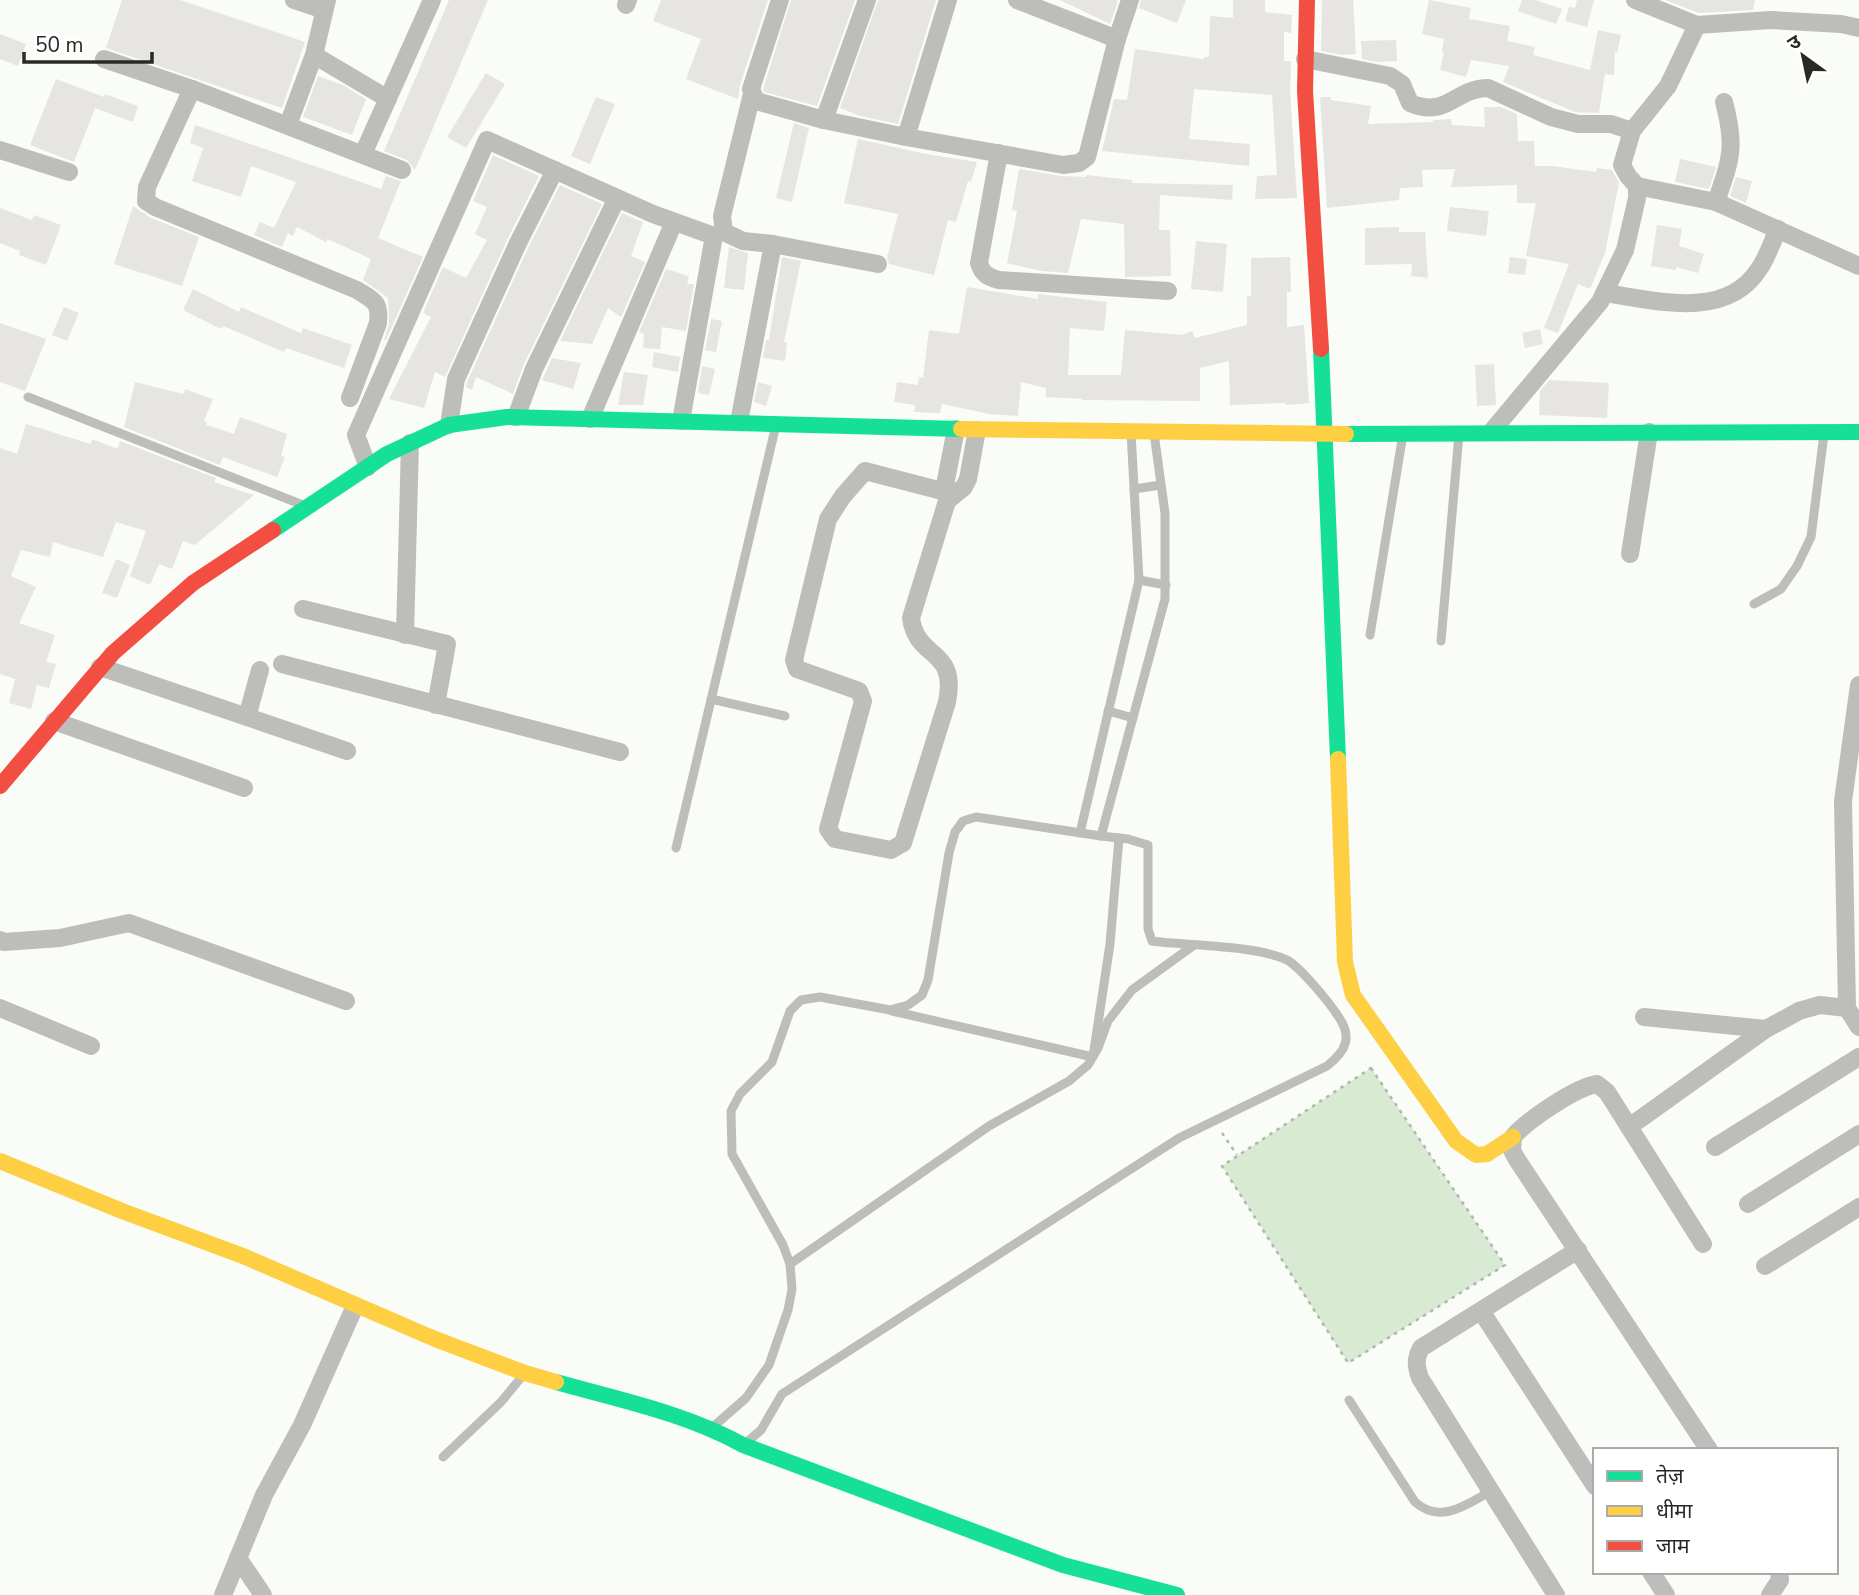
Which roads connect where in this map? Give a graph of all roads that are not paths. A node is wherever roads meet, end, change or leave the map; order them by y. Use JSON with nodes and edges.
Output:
{"nodes":[{"id":1,"x":294,"y":0,"type":"edge"},
{"id":2,"x":432,"y":0,"type":"edge"},
{"id":3,"x":780,"y":0,"type":"edge"},
{"id":4,"x":867,"y":0,"type":"edge"},
{"id":5,"x":948,"y":0,"type":"edge"},
{"id":6,"x":1130,"y":0,"type":"edge"},
{"id":7,"x":1307,"y":0,"type":"edge"},
{"id":8,"x":1635,"y":0,"type":"edge"},
{"id":9,"x":1028,"y":2,"type":"edge"},
{"id":10,"x":326,"y":5,"type":"edge"},
{"id":11,"x":1697,"y":25,"type":"junction"},
{"id":12,"x":1859,"y":29,"type":"edge"},
{"id":13,"x":1117,"y":39,"type":"junction"},
{"id":14,"x":314,"y":55,"type":"junction"},
{"id":15,"x":104,"y":59,"type":"dead end"},
{"id":16,"x":1306,"y":59,"type":"junction"},
{"id":17,"x":192,"y":89,"type":"junction"},
{"id":18,"x":752,"y":94,"type":"junction"},
{"id":19,"x":388,"y":99,"type":"junction"},
{"id":20,"x":1724,"y":102,"type":"dead end"},
{"id":21,"x":824,"y":120,"type":"junction"},
{"id":22,"x":288,"y":125,"type":"junction"},
{"id":23,"x":1632,"y":131,"type":"junction"},
{"id":24,"x":906,"y":136,"type":"junction"},
{"id":25,"x":0,"y":150,"type":"edge"},
{"id":26,"x":999,"y":153,"type":"junction"},
{"id":27,"x":363,"y":154,"type":"junction"},
{"id":28,"x":401,"y":170,"type":"dead end"},
{"id":29,"x":555,"y":170,"type":"junction"},
{"id":30,"x":69,"y":172,"type":"dead end"},
{"id":31,"x":1637,"y":186,"type":"junction"},
{"id":32,"x":617,"y":198,"type":"junction"},
{"id":33,"x":1716,"y":202,"type":"junction"},
{"id":34,"x":674,"y":222,"type":"junction"},
{"id":35,"x":1777,"y":229,"type":"junction"},
{"id":36,"x":773,"y":244,"type":"junction"},
{"id":37,"x":878,"y":264,"type":"dead end"},
{"id":38,"x":1859,"y":267,"type":"edge"},
{"id":39,"x":1168,"y":290,"type":"dead end"},
{"id":40,"x":1605,"y":293,"type":"junction"},
{"id":41,"x":27,"y":397,"type":"dead end"},
{"id":42,"x":350,"y":398,"type":"dead end"},
{"id":43,"x":516,"y":417,"type":"junction"},
{"id":44,"x":590,"y":419,"type":"junction"},
{"id":45,"x":681,"y":421,"type":"junction"},
{"id":46,"x":739,"y":422,"type":"junction"},
{"id":47,"x":777,"y":423,"type":"junction"},
{"id":48,"x":449,"y":425,"type":"junction"},
{"id":49,"x":956,"y":429,"type":"junction"},
{"id":50,"x":977,"y":430,"type":"junction"},
{"id":51,"x":1131,"y":430,"type":"junction"},
{"id":52,"x":1154,"y":431,"type":"junction"},
{"id":53,"x":1492,"y":431,"type":"junction"},
{"id":54,"x":1403,"y":432,"type":"junction"},
{"id":55,"x":1460,"y":432,"type":"junction"},
{"id":56,"x":1649,"y":432,"type":"junction"},
{"id":57,"x":1824,"y":432,"type":"junction"},
{"id":58,"x":1859,"y":432,"type":"edge"},
{"id":59,"x":1326,"y":433,"type":"junction"},
{"id":60,"x":410,"y":443,"type":"junction"},
{"id":61,"x":368,"y":467,"type":"junction"},
{"id":62,"x":1161,"y":485,"type":"junction"},
{"id":63,"x":1134,"y":489,"type":"junction"},
{"id":64,"x":947,"y":497,"type":"junction"},
{"id":65,"x":307,"y":507,"type":"junction"},
{"id":66,"x":1630,"y":554,"type":"dead end"},
{"id":67,"x":1139,"y":580,"type":"junction"},
{"id":68,"x":1166,"y":585,"type":"junction"},
{"id":69,"x":1754,"y":604,"type":"dead end"},
{"id":70,"x":303,"y":609,"type":"dead end"},
{"id":71,"x":405,"y":635,"type":"junction"},
{"id":72,"x":1370,"y":635,"type":"dead end"},
{"id":73,"x":1441,"y":641,"type":"dead end"},
{"id":74,"x":282,"y":664,"type":"dead end"},
{"id":75,"x":100,"y":667,"type":"junction"},
{"id":76,"x":260,"y":670,"type":"dead end"},
{"id":77,"x":1859,"y":685,"type":"edge"},
{"id":78,"x":711,"y":699,"type":"junction"},
{"id":79,"x":436,"y":705,"type":"junction"},
{"id":80,"x":1108,"y":711,"type":"junction"},
{"id":81,"x":785,"y":716,"type":"dead end"},
{"id":82,"x":247,"y":717,"type":"junction"},
{"id":83,"x":1133,"y":718,"type":"junction"},
{"id":84,"x":54,"y":721,"type":"junction"},
{"id":85,"x":347,"y":751,"type":"dead end"},
{"id":86,"x":620,"y":752,"type":"dead end"},
{"id":87,"x":0,"y":786,"type":"edge"},
{"id":88,"x":244,"y":788,"type":"dead end"},
{"id":89,"x":1080,"y":833,"type":"junction"},
{"id":90,"x":1101,"y":836,"type":"junction"},
{"id":91,"x":1119,"y":838,"type":"junction"},
{"id":92,"x":676,"y":848,"type":"dead end"},
{"id":93,"x":0,"y":940,"type":"edge"},
{"id":94,"x":1194,"y":945,"type":"junction"},
{"id":95,"x":346,"y":1001,"type":"dead end"},
{"id":96,"x":0,"y":1008,"type":"edge"},
{"id":97,"x":1847,"y":1008,"type":"junction"},
{"id":98,"x":890,"y":1010,"type":"junction"},
{"id":99,"x":1644,"y":1017,"type":"dead end"},
{"id":100,"x":1859,"y":1027,"type":"edge"},
{"id":101,"x":1766,"y":1029,"type":"junction"},
{"id":102,"x":91,"y":1046,"type":"dead end"},
{"id":103,"x":1093,"y":1057,"type":"junction"},
{"id":104,"x":1859,"y":1057,"type":"edge"},
{"id":105,"x":1629,"y":1126,"type":"junction"},
{"id":106,"x":1859,"y":1134,"type":"edge"},
{"id":107,"x":1513,"y":1137,"type":"junction"},
{"id":108,"x":1714,"y":1147,"type":"dead end"},
{"id":109,"x":0,"y":1161,"type":"edge"},
{"id":110,"x":1748,"y":1204,"type":"dead end"},
{"id":111,"x":1859,"y":1207,"type":"edge"},
{"id":112,"x":1703,"y":1244,"type":"dead end"},
{"id":113,"x":1578,"y":1250,"type":"junction"},
{"id":114,"x":790,"y":1264,"type":"junction"},
{"id":115,"x":1765,"y":1266,"type":"dead end"},
{"id":116,"x":355,"y":1307,"type":"junction"},
{"id":117,"x":1480,"y":1311,"type":"junction"},
{"id":118,"x":526,"y":1373,"type":"junction"},
{"id":119,"x":1349,"y":1400,"type":"dead end"},
{"id":120,"x":712,"y":1428,"type":"junction"},
{"id":121,"x":743,"y":1445,"type":"junction"},
{"id":122,"x":1708,"y":1448,"type":"edge"},
{"id":123,"x":443,"y":1457,"type":"dead end"},
{"id":124,"x":1593,"y":1483,"type":"edge"},
{"id":125,"x":1492,"y":1490,"type":"junction"},
{"id":126,"x":238,"y":1558,"type":"junction"},
{"id":127,"x":1652,"y":1574,"type":"edge"},
{"id":128,"x":1779,"y":1574,"type":"edge"},
{"id":129,"x":223,"y":1595,"type":"edge"},
{"id":130,"x":262,"y":1595,"type":"edge"},
{"id":131,"x":1177,"y":1595,"type":"edge"},
{"id":132,"x":1556,"y":1595,"type":"edge"},
{"id":133,"x":1666,"y":1595,"type":"edge"},
{"id":134,"x":1770,"y":1595,"type":"edge"}],
"edges":[{"from":1,"to":10,"type":"street"},
{"from":2,"to":19,"type":"street"},
{"from":3,"to":18,"type":"street"},
{"from":4,"to":21,"type":"street"},
{"from":5,"to":24,"type":"street"},
{"from":6,"to":13,"type":"street"},
{"from":7,"to":16,"type":"street"},
{"from":8,"to":11,"type":"street"},
{"from":9,"to":13,"type":"street"},
{"from":10,"to":14,"type":"street"},
{"from":11,"to":12,"type":"street"},
{"from":11,"to":23,"type":"street"},
{"from":13,"to":26,"type":"street"},
{"from":14,"to":19,"type":"street"},
{"from":14,"to":22,"type":"street"},
{"from":15,"to":17,"type":"street"},
{"from":16,"to":23,"type":"street"},
{"from":16,"to":59,"type":"street"},
{"from":17,"to":22,"type":"street"},
{"from":17,"to":42,"type":"street"},
{"from":18,"to":21,"type":"street"},
{"from":18,"to":36,"type":"street"},
{"from":19,"to":27,"type":"street"},
{"from":20,"to":33,"type":"street"},
{"from":21,"to":24,"type":"street"},
{"from":22,"to":27,"type":"street"},
{"from":23,"to":31,"type":"street"},
{"from":24,"to":26,"type":"street"},
{"from":25,"to":30,"type":"street"},
{"from":26,"to":39,"type":"street"},
{"from":27,"to":28,"type":"street"},
{"from":29,"to":32,"type":"street"},
{"from":29,"to":48,"type":"street"},
{"from":29,"to":61,"type":"street"},
{"from":31,"to":33,"type":"street"},
{"from":31,"to":40,"type":"street"},
{"from":32,"to":34,"type":"street"},
{"from":32,"to":43,"type":"street"},
{"from":33,"to":35,"type":"street"},
{"from":34,"to":44,"type":"street"},
{"from":34,"to":45,"type":"street"},
{"from":35,"to":38,"type":"street"},
{"from":35,"to":40,"type":"street"},
{"from":36,"to":37,"type":"street"},
{"from":36,"to":46,"type":"street"},
{"from":40,"to":53,"type":"street"},
{"from":41,"to":65,"type":"lane"},
{"from":43,"to":44,"type":"street"},
{"from":43,"to":48,"type":"street"},
{"from":44,"to":45,"type":"street"},
{"from":45,"to":46,"type":"street"},
{"from":46,"to":47,"type":"street"},
{"from":47,"to":49,"type":"street"},
{"from":47,"to":78,"type":"lane"},
{"from":48,"to":60,"type":"street"},
{"from":49,"to":50,"type":"street"},
{"from":49,"to":64,"type":"street"},
{"from":50,"to":51,"type":"street"},
{"from":50,"to":64,"type":"street"},
{"from":51,"to":52,"type":"street"},
{"from":51,"to":63,"type":"lane"},
{"from":52,"to":59,"type":"street"},
{"from":52,"to":62,"type":"lane"},
{"from":53,"to":55,"type":"street"},
{"from":53,"to":56,"type":"street"},
{"from":54,"to":55,"type":"street"},
{"from":54,"to":59,"type":"street"},
{"from":54,"to":72,"type":"lane"},
{"from":55,"to":73,"type":"lane"},
{"from":56,"to":57,"type":"street"},
{"from":56,"to":66,"type":"street"},
{"from":57,"to":58,"type":"street"},
{"from":57,"to":69,"type":"lane"},
{"from":59,"to":107,"type":"street"},
{"from":60,"to":61,"type":"street"},
{"from":60,"to":71,"type":"street"},
{"from":61,"to":65,"type":"street"},
{"from":62,"to":63,"type":"lane"},
{"from":62,"to":68,"type":"lane"},
{"from":63,"to":67,"type":"lane"},
{"from":64,"to":64,"type":"street"},
{"from":65,"to":75,"type":"street"},
{"from":67,"to":68,"type":"lane"},
{"from":67,"to":80,"type":"lane"},
{"from":68,"to":83,"type":"lane"},
{"from":70,"to":71,"type":"street"},
{"from":71,"to":79,"type":"street"},
{"from":74,"to":79,"type":"street"},
{"from":75,"to":82,"type":"street"},
{"from":75,"to":84,"type":"street"},
{"from":76,"to":82,"type":"street"},
{"from":77,"to":97,"type":"street"},
{"from":78,"to":81,"type":"lane"},
{"from":78,"to":92,"type":"lane"},
{"from":79,"to":86,"type":"street"},
{"from":80,"to":83,"type":"lane"},
{"from":80,"to":89,"type":"lane"},
{"from":82,"to":85,"type":"street"},
{"from":83,"to":90,"type":"lane"},
{"from":84,"to":87,"type":"street"},
{"from":84,"to":88,"type":"street"},
{"from":89,"to":90,"type":"lane"},
{"from":89,"to":98,"type":"lane"},
{"from":90,"to":91,"type":"lane"},
{"from":91,"to":94,"type":"lane"},
{"from":91,"to":103,"type":"lane"},
{"from":93,"to":95,"type":"street"},
{"from":94,"to":103,"type":"lane"},
{"from":94,"to":121,"type":"lane"},
{"from":96,"to":102,"type":"street"},
{"from":97,"to":100,"type":"street"},
{"from":97,"to":101,"type":"street"},
{"from":98,"to":103,"type":"lane"},
{"from":98,"to":114,"type":"lane"},
{"from":99,"to":101,"type":"street"},
{"from":101,"to":105,"type":"street"},
{"from":103,"to":114,"type":"lane"},
{"from":104,"to":108,"type":"street"},
{"from":105,"to":107,"type":"street"},
{"from":105,"to":112,"type":"street"},
{"from":106,"to":110,"type":"street"},
{"from":107,"to":113,"type":"street"},
{"from":109,"to":116,"type":"street"},
{"from":111,"to":115,"type":"street"},
{"from":113,"to":117,"type":"street"},
{"from":113,"to":122,"type":"street"},
{"from":114,"to":120,"type":"lane"},
{"from":116,"to":118,"type":"street"},
{"from":116,"to":126,"type":"street"},
{"from":117,"to":124,"type":"street"},
{"from":117,"to":125,"type":"street"},
{"from":118,"to":120,"type":"street"},
{"from":118,"to":123,"type":"lane"},
{"from":119,"to":125,"type":"lane"},
{"from":120,"to":121,"type":"street"},
{"from":121,"to":131,"type":"street"},
{"from":125,"to":132,"type":"street"},
{"from":126,"to":129,"type":"street"},
{"from":126,"to":130,"type":"street"},
{"from":127,"to":133,"type":"street"},
{"from":128,"to":134,"type":"street"}]}
